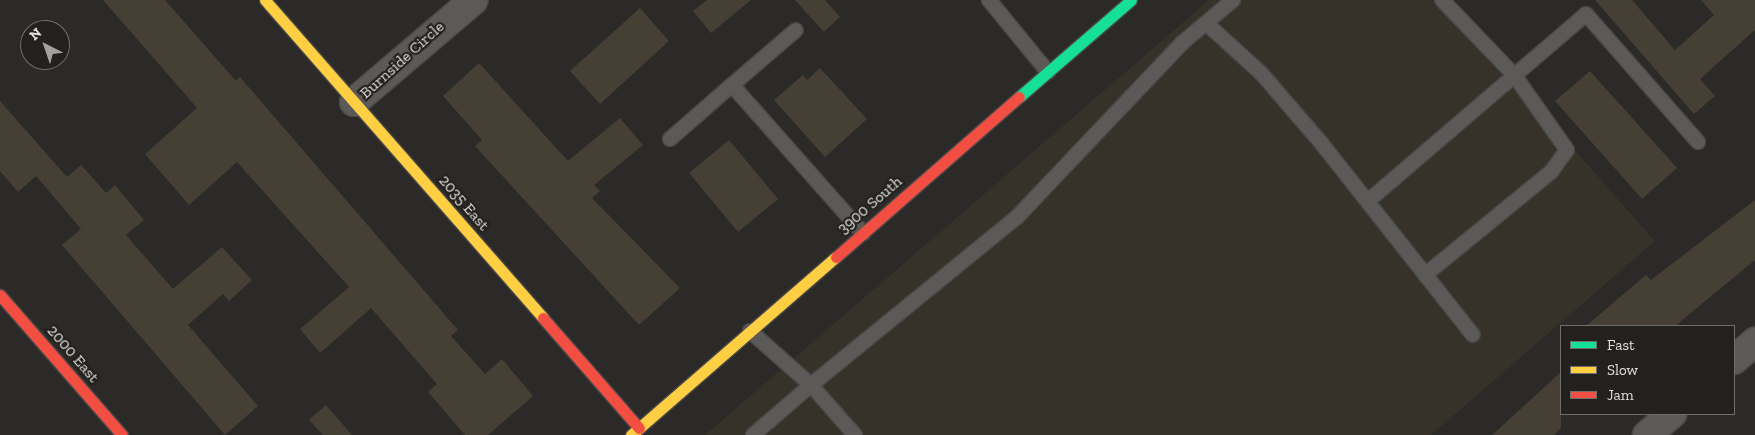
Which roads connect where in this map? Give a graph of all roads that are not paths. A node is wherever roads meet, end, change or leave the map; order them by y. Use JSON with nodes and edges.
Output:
{"nodes":[{"id":1,"x":265,"y":0,"type":"edge"},
{"id":2,"x":474,"y":0,"type":"edge"},
{"id":3,"x":989,"y":0,"type":"edge"},
{"id":4,"x":1131,"y":0,"type":"edge"},
{"id":5,"x":1233,"y":0,"type":"edge"},
{"id":6,"x":1442,"y":0,"type":"edge"},
{"id":7,"x":1206,"y":23,"type":"junction"},
{"id":8,"x":796,"y":30,"type":"dead end"},
{"id":9,"x":1048,"y":72,"type":"junction"},
{"id":10,"x":1514,"y":76,"type":"junction"},
{"id":11,"x":732,"y":84,"type":"junction"},
{"id":12,"x":354,"y":102,"type":"junction"},
{"id":13,"x":670,"y":139,"type":"dead end"},
{"id":14,"x":1698,"y":142,"type":"dead end"},
{"id":15,"x":1368,"y":201,"type":"junction"},
{"id":16,"x":863,"y":233,"type":"junction"},
{"id":17,"x":1425,"y":274,"type":"junction"},
{"id":18,"x":0,"y":295,"type":"edge"},
{"id":19,"x":750,"y":331,"type":"junction"},
{"id":20,"x":1473,"y":335,"type":"dead end"},
{"id":21,"x":1755,"y":342,"type":"edge"},
{"id":22,"x":1735,"y":359,"type":"edge"},
{"id":23,"x":811,"y":386,"type":"junction"},
{"id":24,"x":1671,"y":415,"type":"edge"},
{"id":25,"x":639,"y":433,"type":"edge"},
{"id":26,"x":122,"y":435,"type":"edge"},
{"id":27,"x":753,"y":435,"type":"edge"},
{"id":28,"x":855,"y":435,"type":"edge"},
{"id":29,"x":1647,"y":435,"type":"edge"}],
"edges":[{"from":1,"to":12,"type":"street","name":"2035 East"},
{"from":2,"to":12,"type":"street","name":"Burnside Circle"},
{"from":3,"to":9,"type":"lane"},
{"from":4,"to":9,"type":"street","name":"3900 South"},
{"from":5,"to":7,"type":"lane"},
{"from":6,"to":10,"type":"lane"},
{"from":7,"to":15,"type":"lane"},
{"from":7,"to":23,"type":"lane"},
{"from":8,"to":11,"type":"lane"},
{"from":9,"to":16,"type":"street","name":"3900 South"},
{"from":10,"to":14,"type":"lane"},
{"from":10,"to":15,"type":"lane"},
{"from":10,"to":17,"type":"lane"},
{"from":11,"to":13,"type":"lane"},
{"from":11,"to":16,"type":"lane"},
{"from":12,"to":25,"type":"street","name":"2035 East"},
{"from":15,"to":17,"type":"lane"},
{"from":16,"to":19,"type":"street","name":"3900 South"},
{"from":17,"to":20,"type":"lane"},
{"from":18,"to":26,"type":"street","name":"2000 East"},
{"from":19,"to":23,"type":"lane"},
{"from":19,"to":25,"type":"street","name":"3900 South"},
{"from":21,"to":22,"type":"street"},
{"from":23,"to":27,"type":"lane"},
{"from":23,"to":28,"type":"lane"},
{"from":24,"to":29,"type":"street"}]}
